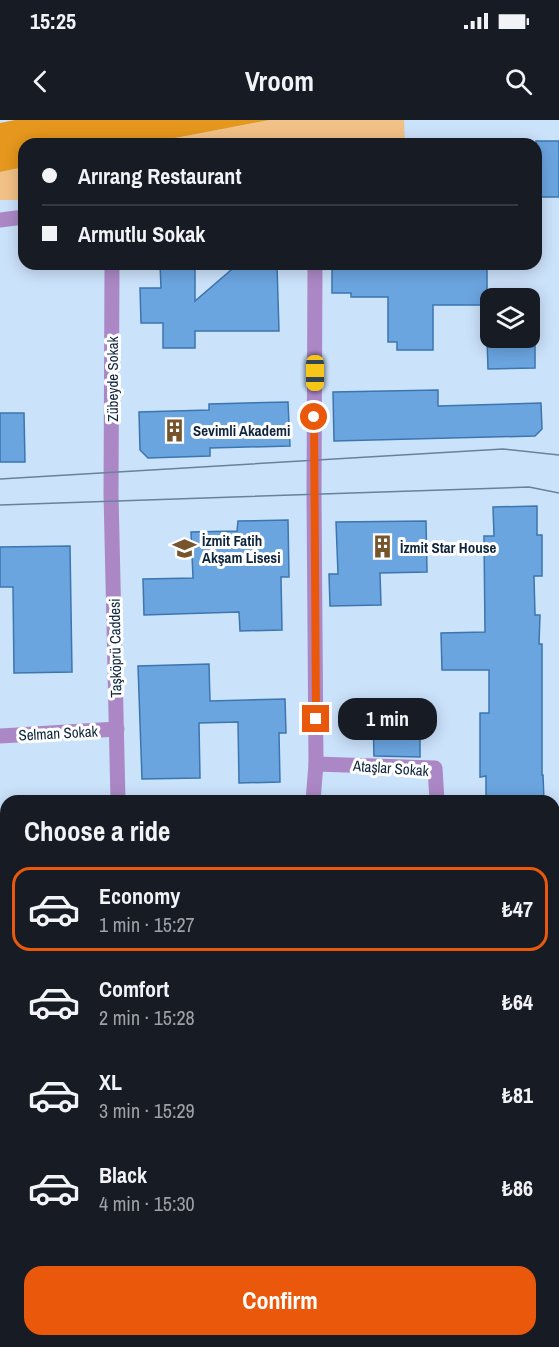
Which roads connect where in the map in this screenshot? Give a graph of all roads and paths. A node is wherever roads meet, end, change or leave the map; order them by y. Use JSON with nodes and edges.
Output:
{"nodes":[{"id":1,"x":18,"y":218,"type":"edge"},
{"id":2,"x":0,"y":220,"type":"edge"},
{"id":3,"x":112,"y":270,"type":"edge"},
{"id":4,"x":315,"y":270,"type":"edge"},
{"id":5,"x":111,"y":494,"type":"joint"},
{"id":6,"x":117,"y":729,"type":"junction"},
{"id":7,"x":0,"y":736,"type":"edge"},
{"id":8,"x":316,"y":764,"type":"junction"},
{"id":9,"x":118,"y":795,"type":"edge"},
{"id":10,"x":313,"y":795,"type":"edge"},
{"id":11,"x":437,"y":795,"type":"edge"}],
"edges":[{"from":1,"to":2,"type":"street"},
{"from":3,"to":5,"type":"street","name":"Zübeyde Sokak"},
{"from":4,"to":8,"type":"street"},
{"from":5,"to":6,"type":"street","name":"Taşköprü Caddesi"},
{"from":6,"to":7,"type":"street","name":"Selman Sokak"},
{"from":6,"to":9,"type":"street","name":"Taşköprü Caddesi"},
{"from":8,"to":10,"type":"street"},
{"from":8,"to":11,"type":"street","name":"Ataşlar Sokak"}]}
